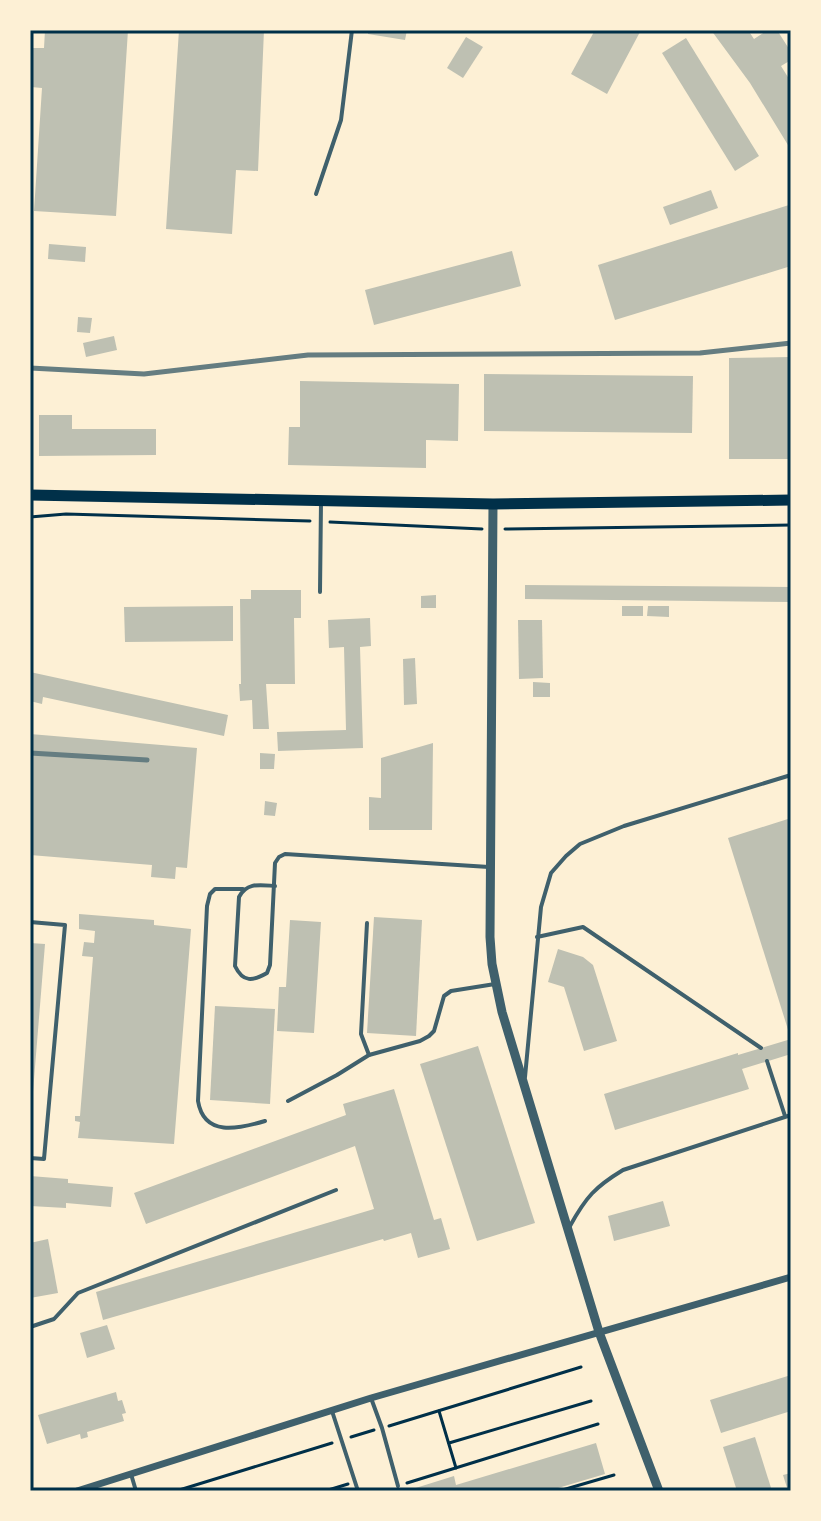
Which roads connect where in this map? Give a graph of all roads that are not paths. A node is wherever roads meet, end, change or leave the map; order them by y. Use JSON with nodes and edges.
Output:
{"nodes":[{"id":1,"x":352,"y":30,"type":"edge"},
{"id":2,"x":316,"y":194,"type":"dead end"},
{"id":3,"x":30,"y":495,"type":"edge"},
{"id":4,"x":321,"y":499,"type":"junction"},
{"id":5,"x":791,"y":500,"type":"edge"},
{"id":6,"x":493,"y":504,"type":"junction"},
{"id":7,"x":320,"y":592,"type":"dead end"},
{"id":8,"x":791,"y":775,"type":"edge"},
{"id":9,"x":491,"y":868,"type":"junction"},
{"id":10,"x":275,"y":886,"type":"junction"},
{"id":11,"x":243,"y":889,"type":"junction"},
{"id":12,"x":30,"y":922,"type":"edge"},
{"id":13,"x":367,"y":923,"type":"dead end"},
{"id":14,"x":537,"y":937,"type":"junction"},
{"id":15,"x":495,"y":984,"type":"junction"},
{"id":16,"x":761,"y":1048,"type":"dead end"},
{"id":17,"x":369,"y":1055,"type":"junction"},
{"id":18,"x":767,"y":1061,"type":"dead end"},
{"id":19,"x":524,"y":1086,"type":"junction"},
{"id":20,"x":288,"y":1101,"type":"dead end"},
{"id":21,"x":788,"y":1116,"type":"edge"},
{"id":22,"x":265,"y":1121,"type":"dead end"},
{"id":23,"x":30,"y":1158,"type":"edge"},
{"id":24,"x":336,"y":1190,"type":"dead end"},
{"id":25,"x":569,"y":1228,"type":"junction"},
{"id":26,"x":791,"y":1277,"type":"edge"},
{"id":27,"x":30,"y":1327,"type":"edge"},
{"id":28,"x":599,"y":1332,"type":"junction"},
{"id":29,"x":371,"y":1398,"type":"junction"},
{"id":30,"x":332,"y":1411,"type":"junction"},
{"id":31,"x":131,"y":1474,"type":"junction"},
{"id":32,"x":398,"y":1486,"type":"road end"},
{"id":33,"x":77,"y":1491,"type":"edge"},
{"id":34,"x":136,"y":1491,"type":"edge"},
{"id":35,"x":358,"y":1491,"type":"edge"},
{"id":36,"x":659,"y":1491,"type":"edge"}],
"edges":[{"from":1,"to":2,"type":"lane"},
{"from":3,"to":4,"type":"main road"},
{"from":4,"to":6,"type":"main road"},
{"from":4,"to":7,"type":"lane"},
{"from":5,"to":6,"type":"main road"},
{"from":6,"to":9,"type":"street"},
{"from":8,"to":14,"type":"lane"},
{"from":9,"to":10,"type":"lane"},
{"from":9,"to":15,"type":"street"},
{"from":10,"to":11,"type":"lane"},
{"from":10,"to":11,"type":"lane"},
{"from":11,"to":22,"type":"lane"},
{"from":12,"to":23,"type":"lane"},
{"from":13,"to":17,"type":"lane"},
{"from":14,"to":16,"type":"lane"},
{"from":14,"to":19,"type":"lane"},
{"from":15,"to":17,"type":"lane"},
{"from":15,"to":19,"type":"street"},
{"from":17,"to":20,"type":"lane"},
{"from":18,"to":21,"type":"lane"},
{"from":19,"to":25,"type":"street"},
{"from":21,"to":25,"type":"lane"},
{"from":24,"to":27,"type":"lane"},
{"from":25,"to":28,"type":"street"},
{"from":26,"to":28,"type":"street"},
{"from":28,"to":29,"type":"street"},
{"from":28,"to":36,"type":"street"},
{"from":29,"to":30,"type":"street"},
{"from":29,"to":32,"type":"lane"},
{"from":30,"to":31,"type":"street"},
{"from":30,"to":35,"type":"lane"},
{"from":31,"to":33,"type":"street"},
{"from":31,"to":34,"type":"lane"}]}
